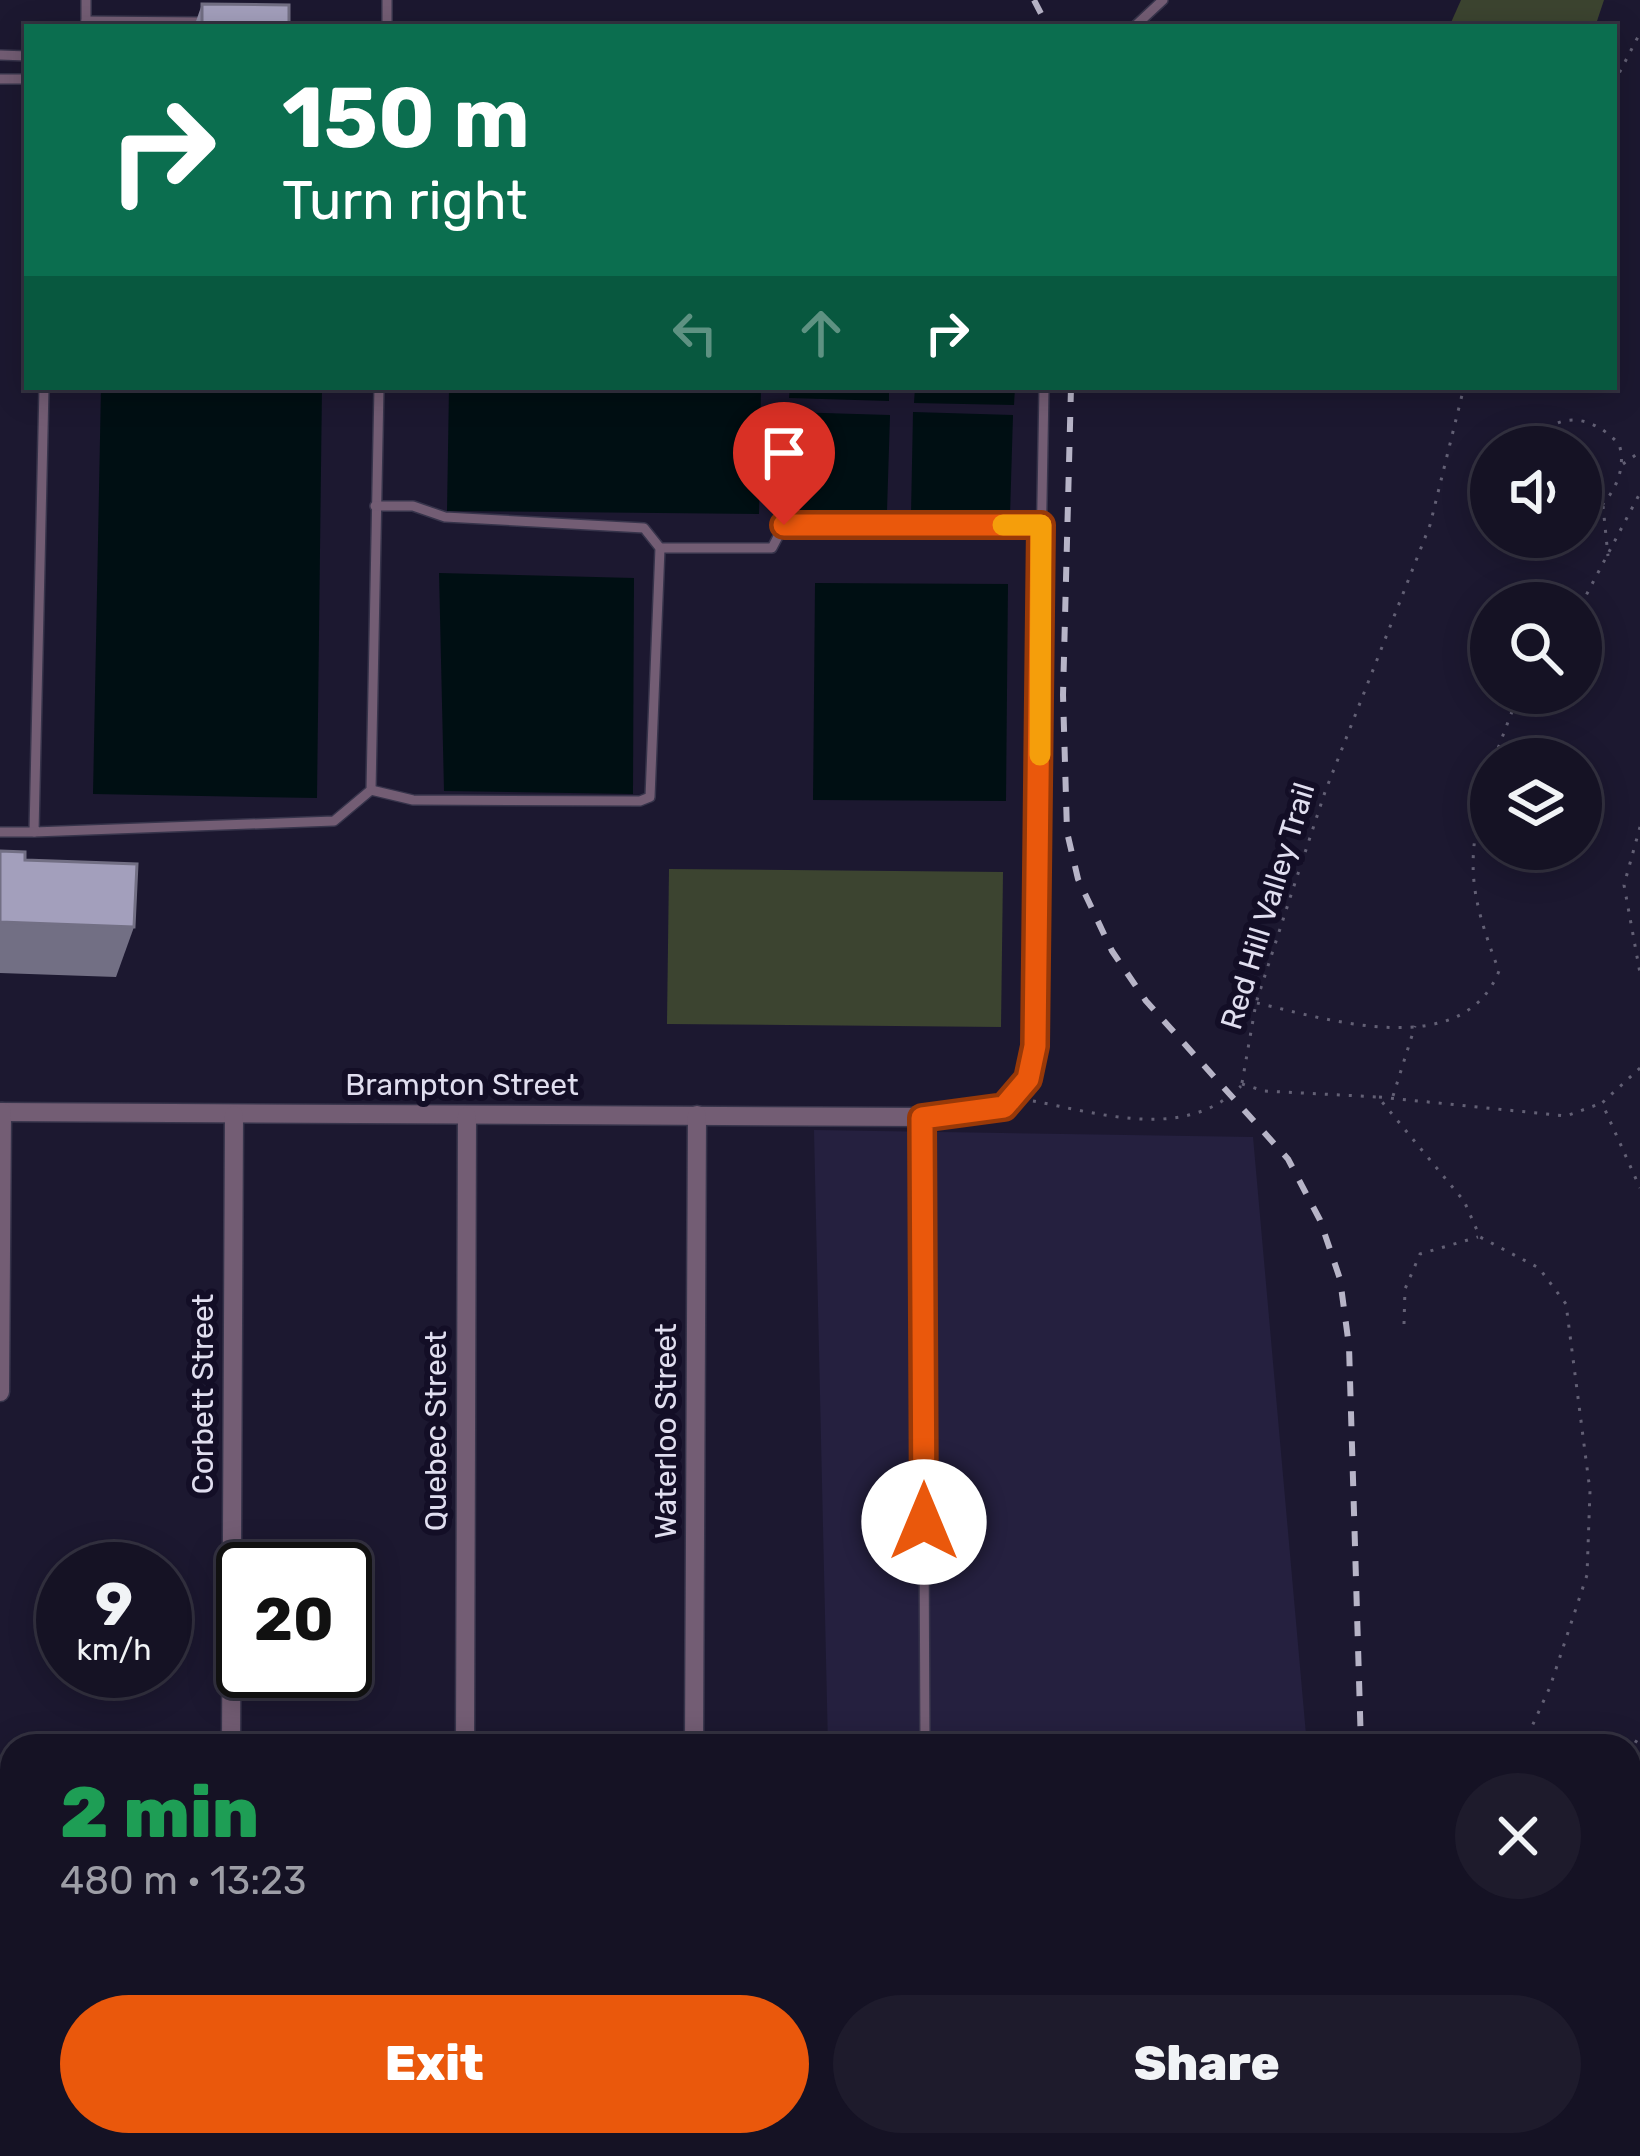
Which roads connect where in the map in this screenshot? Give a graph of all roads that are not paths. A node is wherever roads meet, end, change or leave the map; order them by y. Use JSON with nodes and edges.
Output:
{"nodes":[{"id":1,"x":86,"y":0,"type":"edge"},
{"id":2,"x":1163,"y":0,"type":"edge"},
{"id":3,"x":215,"y":22,"type":"edge"},
{"id":4,"x":85,"y":24,"type":"edge"},
{"id":5,"x":1137,"y":24,"type":"edge"},
{"id":6,"x":44,"y":390,"type":"edge"},
{"id":7,"x":380,"y":390,"type":"edge"},
{"id":8,"x":1044,"y":390,"type":"edge"},
{"id":9,"x":375,"y":506,"type":"junction"},
{"id":10,"x":1041,"y":525,"type":"junction"},
{"id":11,"x":660,"y":548,"type":"junction"},
{"id":12,"x":371,"y":790,"type":"junction"},
{"id":13,"x":0,"y":832,"type":"edge"},
{"id":14,"x":34,"y":832,"type":"junction"},
{"id":15,"x":1,"y":1112,"type":"edge"},
{"id":16,"x":234,"y":1114,"type":"junction"},
{"id":17,"x":698,"y":1115,"type":"junction"},
{"id":18,"x":467,"y":1116,"type":"junction"},
{"id":19,"x":922,"y":1118,"type":"junction"},
{"id":20,"x":0,"y":1392,"type":"edge"},
{"id":21,"x":230,"y":1734,"type":"edge"},
{"id":22,"x":465,"y":1734,"type":"edge"},
{"id":23,"x":694,"y":1734,"type":"edge"},
{"id":24,"x":925,"y":1734,"type":"edge"}],
"edges":[{"from":1,"to":4,"type":"lane"},
{"from":2,"to":5,"type":"lane"},
{"from":3,"to":4,"type":"lane"},
{"from":6,"to":14,"type":"lane"},
{"from":7,"to":9,"type":"lane"},
{"from":8,"to":10,"type":"lane"},
{"from":9,"to":11,"type":"lane"},
{"from":9,"to":12,"type":"lane"},
{"from":10,"to":11,"type":"lane"},
{"from":10,"to":19,"type":"lane"},
{"from":11,"to":12,"type":"lane"},
{"from":12,"to":14,"type":"lane"},
{"from":13,"to":14,"type":"lane"},
{"from":15,"to":16,"type":"street","name":"Brampton Street"},
{"from":15,"to":20,"type":"street"},
{"from":16,"to":18,"type":"street","name":"Brampton Street"},
{"from":16,"to":21,"type":"street","name":"Corbett Street"},
{"from":17,"to":18,"type":"street","name":"Brampton Street"},
{"from":17,"to":19,"type":"street","name":"Brampton Street"},
{"from":17,"to":23,"type":"street","name":"Waterloo Street"},
{"from":18,"to":22,"type":"street","name":"Quebec Street"},
{"from":19,"to":24,"type":"lane"}]}
